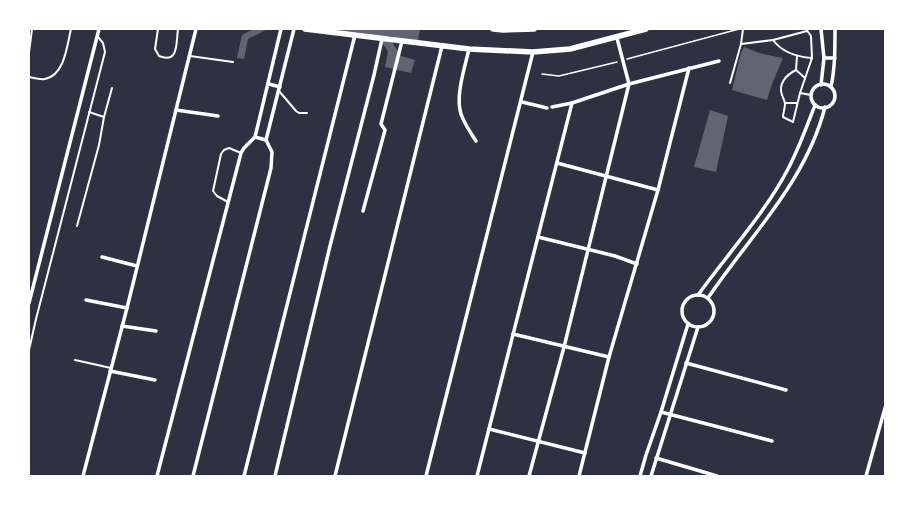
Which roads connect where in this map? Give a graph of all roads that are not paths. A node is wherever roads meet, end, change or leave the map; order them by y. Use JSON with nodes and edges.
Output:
{"nodes":[{"id":1,"x":32,"y":29,"type":"edge"},
{"id":2,"x":71,"y":29,"type":"edge"},
{"id":3,"x":99,"y":29,"type":"edge"},
{"id":4,"x":158,"y":29,"type":"edge"},
{"id":5,"x":178,"y":29,"type":"edge"},
{"id":6,"x":196,"y":29,"type":"edge"},
{"id":7,"x":282,"y":29,"type":"edge"},
{"id":8,"x":294,"y":29,"type":"edge"},
{"id":9,"x":305,"y":29,"type":"edge"},
{"id":10,"x":493,"y":29,"type":"edge"},
{"id":11,"x":534,"y":29,"type":"edge"},
{"id":12,"x":646,"y":29,"type":"edge"},
{"id":13,"x":742,"y":29,"type":"edge"},
{"id":14,"x":821,"y":29,"type":"edge"},
{"id":15,"x":834,"y":29,"type":"edge"},
{"id":16,"x":807,"y":30,"type":"edge"},
{"id":17,"x":355,"y":35,"type":"junction"},
{"id":18,"x":97,"y":36,"type":"junction"},
{"id":19,"x":616,"y":38,"type":"junction"},
{"id":20,"x":382,"y":39,"type":"junction"},
{"id":21,"x":773,"y":40,"type":"junction"},
{"id":22,"x":402,"y":42,"type":"junction"},
{"id":23,"x":741,"y":44,"type":"junction"},
{"id":24,"x":442,"y":46,"type":"junction"},
{"id":25,"x":469,"y":49,"type":"junction"},
{"id":26,"x":29,"y":52,"type":"edge"},
{"id":27,"x":534,"y":52,"type":"junction"},
{"id":28,"x":190,"y":56,"type":"junction"},
{"id":29,"x":797,"y":56,"type":"junction"},
{"id":30,"x":812,"y":58,"type":"junction"},
{"id":31,"x":824,"y":58,"type":"junction"},
{"id":32,"x":835,"y":58,"type":"junction"},
{"id":33,"x":719,"y":60,"type":"dead end"},
{"id":34,"x":233,"y":62,"type":"dead end"},
{"id":35,"x":689,"y":68,"type":"junction"},
{"id":36,"x":796,"y":70,"type":"junction"},
{"id":37,"x":29,"y":77,"type":"edge"},
{"id":38,"x":806,"y":78,"type":"junction"},
{"id":39,"x":730,"y":83,"type":"dead end"},
{"id":40,"x":269,"y":84,"type":"junction"},
{"id":41,"x":629,"y":84,"type":"junction"},
{"id":42,"x":820,"y":85,"type":"junction"},
{"id":43,"x":831,"y":87,"type":"junction"},
{"id":44,"x":112,"y":88,"type":"dead end"},
{"id":45,"x":280,"y":89,"type":"junction"},
{"id":46,"x":800,"y":93,"type":"junction"},
{"id":47,"x":811,"y":95,"type":"junction"},
{"id":48,"x":522,"y":102,"type":"junction"},
{"id":49,"x":572,"y":103,"type":"junction"},
{"id":50,"x":785,"y":103,"type":"junction"},
{"id":51,"x":797,"y":103,"type":"junction"},
{"id":52,"x":815,"y":105,"type":"junction"},
{"id":53,"x":547,"y":108,"type":"dead end"},
{"id":54,"x":552,"y":108,"type":"dead end"},
{"id":55,"x":825,"y":108,"type":"junction"},
{"id":56,"x":176,"y":110,"type":"junction"},
{"id":57,"x":90,"y":112,"type":"junction"},
{"id":58,"x":308,"y":112,"type":"dead end"},
{"id":59,"x":218,"y":116,"type":"dead end"},
{"id":60,"x":104,"y":117,"type":"junction"},
{"id":61,"x":255,"y":136,"type":"junction"},
{"id":62,"x":266,"y":140,"type":"junction"},
{"id":63,"x":476,"y":141,"type":"dead end"},
{"id":64,"x":241,"y":153,"type":"junction"},
{"id":65,"x":557,"y":163,"type":"junction"},
{"id":66,"x":607,"y":176,"type":"junction"},
{"id":67,"x":658,"y":190,"type":"junction"},
{"id":68,"x":228,"y":202,"type":"junction"},
{"id":69,"x":363,"y":211,"type":"dead end"},
{"id":70,"x":77,"y":226,"type":"dead end"},
{"id":71,"x":538,"y":237,"type":"junction"},
{"id":72,"x":741,"y":238,"type":"junction"},
{"id":73,"x":748,"y":244,"type":"junction"},
{"id":74,"x":588,"y":249,"type":"junction"},
{"id":75,"x":102,"y":257,"type":"dead end"},
{"id":76,"x":637,"y":264,"type":"junction"},
{"id":77,"x":137,"y":266,"type":"junction"},
{"id":78,"x":698,"y":295,"type":"junction"},
{"id":79,"x":708,"y":298,"type":"junction"},
{"id":80,"x":86,"y":300,"type":"dead end"},
{"id":81,"x":29,"y":303,"type":"edge"},
{"id":82,"x":127,"y":308,"type":"junction"},
{"id":83,"x":688,"y":324,"type":"junction"},
{"id":84,"x":122,"y":326,"type":"junction"},
{"id":85,"x":698,"y":328,"type":"junction"},
{"id":86,"x":156,"y":331,"type":"dead end"},
{"id":87,"x":513,"y":334,"type":"junction"},
{"id":88,"x":564,"y":347,"type":"junction"},
{"id":89,"x":29,"y":350,"type":"edge"},
{"id":90,"x":609,"y":357,"type":"junction"},
{"id":91,"x":75,"y":360,"type":"dead end"},
{"id":92,"x":686,"y":363,"type":"junction"},
{"id":93,"x":111,"y":370,"type":"junction"},
{"id":94,"x":155,"y":380,"type":"dead end"},
{"id":95,"x":786,"y":390,"type":"dead end"},
{"id":96,"x":885,"y":408,"type":"edge"},
{"id":97,"x":661,"y":412,"type":"junction"},
{"id":98,"x":670,"y":414,"type":"junction"},
{"id":99,"x":489,"y":429,"type":"junction"},
{"id":100,"x":539,"y":441,"type":"junction"},
{"id":101,"x":772,"y":441,"type":"dead end"},
{"id":102,"x":585,"y":453,"type":"junction"},
{"id":103,"x":656,"y":458,"type":"junction"},
{"id":104,"x":83,"y":476,"type":"edge"},
{"id":105,"x":157,"y":476,"type":"edge"},
{"id":106,"x":193,"y":476,"type":"edge"},
{"id":107,"x":244,"y":476,"type":"edge"},
{"id":108,"x":275,"y":476,"type":"edge"},
{"id":109,"x":336,"y":476,"type":"edge"},
{"id":110,"x":426,"y":476,"type":"edge"},
{"id":111,"x":477,"y":476,"type":"edge"},
{"id":112,"x":529,"y":476,"type":"edge"},
{"id":113,"x":579,"y":476,"type":"edge"},
{"id":114,"x":640,"y":476,"type":"edge"},
{"id":115,"x":651,"y":476,"type":"edge"},
{"id":116,"x":717,"y":476,"type":"edge"},
{"id":117,"x":866,"y":476,"type":"edge"}],
"edges":[{"from":1,"to":26,"type":"lane"},
{"from":2,"to":37,"type":"lane"},
{"from":3,"to":18,"type":"street"},
{"from":4,"to":5,"type":"lane"},
{"from":6,"to":28,"type":"street"},
{"from":7,"to":40,"type":"street"},
{"from":8,"to":45,"type":"street"},
{"from":9,"to":17,"type":"main road"},
{"from":10,"to":11,"type":"main road"},
{"from":12,"to":19,"type":"main road"},
{"from":13,"to":23,"type":"lane"},
{"from":14,"to":31,"type":"street"},
{"from":15,"to":32,"type":"street"},
{"from":16,"to":21,"type":"lane"},
{"from":16,"to":30,"type":"lane"},
{"from":17,"to":20,"type":"main road"},
{"from":17,"to":107,"type":"street"},
{"from":18,"to":57,"type":"lane"},
{"from":18,"to":81,"type":"street"},
{"from":19,"to":27,"type":"main road"},
{"from":19,"to":41,"type":"street"},
{"from":20,"to":22,"type":"main road"},
{"from":20,"to":108,"type":"street"},
{"from":21,"to":23,"type":"lane"},
{"from":21,"to":29,"type":"lane"},
{"from":22,"to":24,"type":"main road"},
{"from":22,"to":69,"type":"street"},
{"from":23,"to":39,"type":"lane"},
{"from":24,"to":25,"type":"main road"},
{"from":24,"to":109,"type":"street"},
{"from":25,"to":27,"type":"main road"},
{"from":25,"to":63,"type":"street"},
{"from":27,"to":48,"type":"street"},
{"from":28,"to":34,"type":"lane"},
{"from":28,"to":56,"type":"street"},
{"from":29,"to":30,"type":"lane"},
{"from":29,"to":36,"type":"lane"},
{"from":30,"to":38,"type":"lane"},
{"from":31,"to":32,"type":"street"},
{"from":31,"to":42,"type":"street"},
{"from":32,"to":43,"type":"street"},
{"from":33,"to":35,"type":"street"},
{"from":35,"to":41,"type":"street"},
{"from":35,"to":67,"type":"street"},
{"from":36,"to":38,"type":"lane"},
{"from":36,"to":50,"type":"lane"},
{"from":38,"to":46,"type":"lane"},
{"from":40,"to":45,"type":"street"},
{"from":40,"to":61,"type":"street"},
{"from":41,"to":49,"type":"street"},
{"from":41,"to":66,"type":"street"},
{"from":42,"to":43,"type":"street"},
{"from":42,"to":47,"type":"street"},
{"from":43,"to":55,"type":"street"},
{"from":44,"to":60,"type":"lane"},
{"from":45,"to":58,"type":"lane"},
{"from":45,"to":62,"type":"street"},
{"from":46,"to":47,"type":"lane"},
{"from":46,"to":51,"type":"lane"},
{"from":47,"to":52,"type":"street"},
{"from":48,"to":53,"type":"street"},
{"from":48,"to":110,"type":"street"},
{"from":49,"to":54,"type":"street"},
{"from":49,"to":65,"type":"street"},
{"from":50,"to":51,"type":"lane"},
{"from":50,"to":51,"type":"lane"},
{"from":52,"to":55,"type":"street"},
{"from":52,"to":72,"type":"street"},
{"from":55,"to":73,"type":"street"},
{"from":56,"to":59,"type":"street"},
{"from":56,"to":77,"type":"street"},
{"from":57,"to":60,"type":"lane"},
{"from":57,"to":89,"type":"lane"},
{"from":60,"to":70,"type":"lane"},
{"from":61,"to":62,"type":"street"},
{"from":61,"to":64,"type":"street"},
{"from":62,"to":106,"type":"street"},
{"from":64,"to":68,"type":"street"},
{"from":64,"to":68,"type":"lane"},
{"from":65,"to":66,"type":"street"},
{"from":65,"to":71,"type":"street"},
{"from":66,"to":67,"type":"street"},
{"from":66,"to":74,"type":"street"},
{"from":67,"to":76,"type":"street"},
{"from":68,"to":105,"type":"street"},
{"from":71,"to":74,"type":"street"},
{"from":71,"to":87,"type":"street"},
{"from":72,"to":73,"type":"street"},
{"from":72,"to":78,"type":"street"},
{"from":73,"to":79,"type":"street"},
{"from":74,"to":76,"type":"street"},
{"from":74,"to":88,"type":"street"},
{"from":75,"to":77,"type":"street"},
{"from":76,"to":90,"type":"street"},
{"from":77,"to":82,"type":"street"},
{"from":78,"to":79,"type":"street"},
{"from":78,"to":83,"type":"street"},
{"from":79,"to":85,"type":"street"},
{"from":80,"to":82,"type":"street"},
{"from":82,"to":84,"type":"street"},
{"from":83,"to":85,"type":"street"},
{"from":83,"to":97,"type":"street"},
{"from":84,"to":86,"type":"street"},
{"from":84,"to":93,"type":"street"},
{"from":85,"to":92,"type":"street"},
{"from":87,"to":88,"type":"street"},
{"from":87,"to":99,"type":"street"},
{"from":88,"to":90,"type":"street"},
{"from":88,"to":100,"type":"street"},
{"from":90,"to":102,"type":"street"},
{"from":91,"to":93,"type":"lane"},
{"from":92,"to":95,"type":"street"},
{"from":92,"to":98,"type":"street"},
{"from":93,"to":94,"type":"street"},
{"from":93,"to":104,"type":"street"},
{"from":96,"to":117,"type":"street"},
{"from":97,"to":98,"type":"street"},
{"from":97,"to":114,"type":"street"},
{"from":98,"to":101,"type":"street"},
{"from":98,"to":103,"type":"street"},
{"from":99,"to":100,"type":"street"},
{"from":99,"to":111,"type":"street"},
{"from":100,"to":102,"type":"street"},
{"from":100,"to":112,"type":"street"},
{"from":102,"to":113,"type":"street"},
{"from":103,"to":115,"type":"street"},
{"from":103,"to":116,"type":"street"}]}
